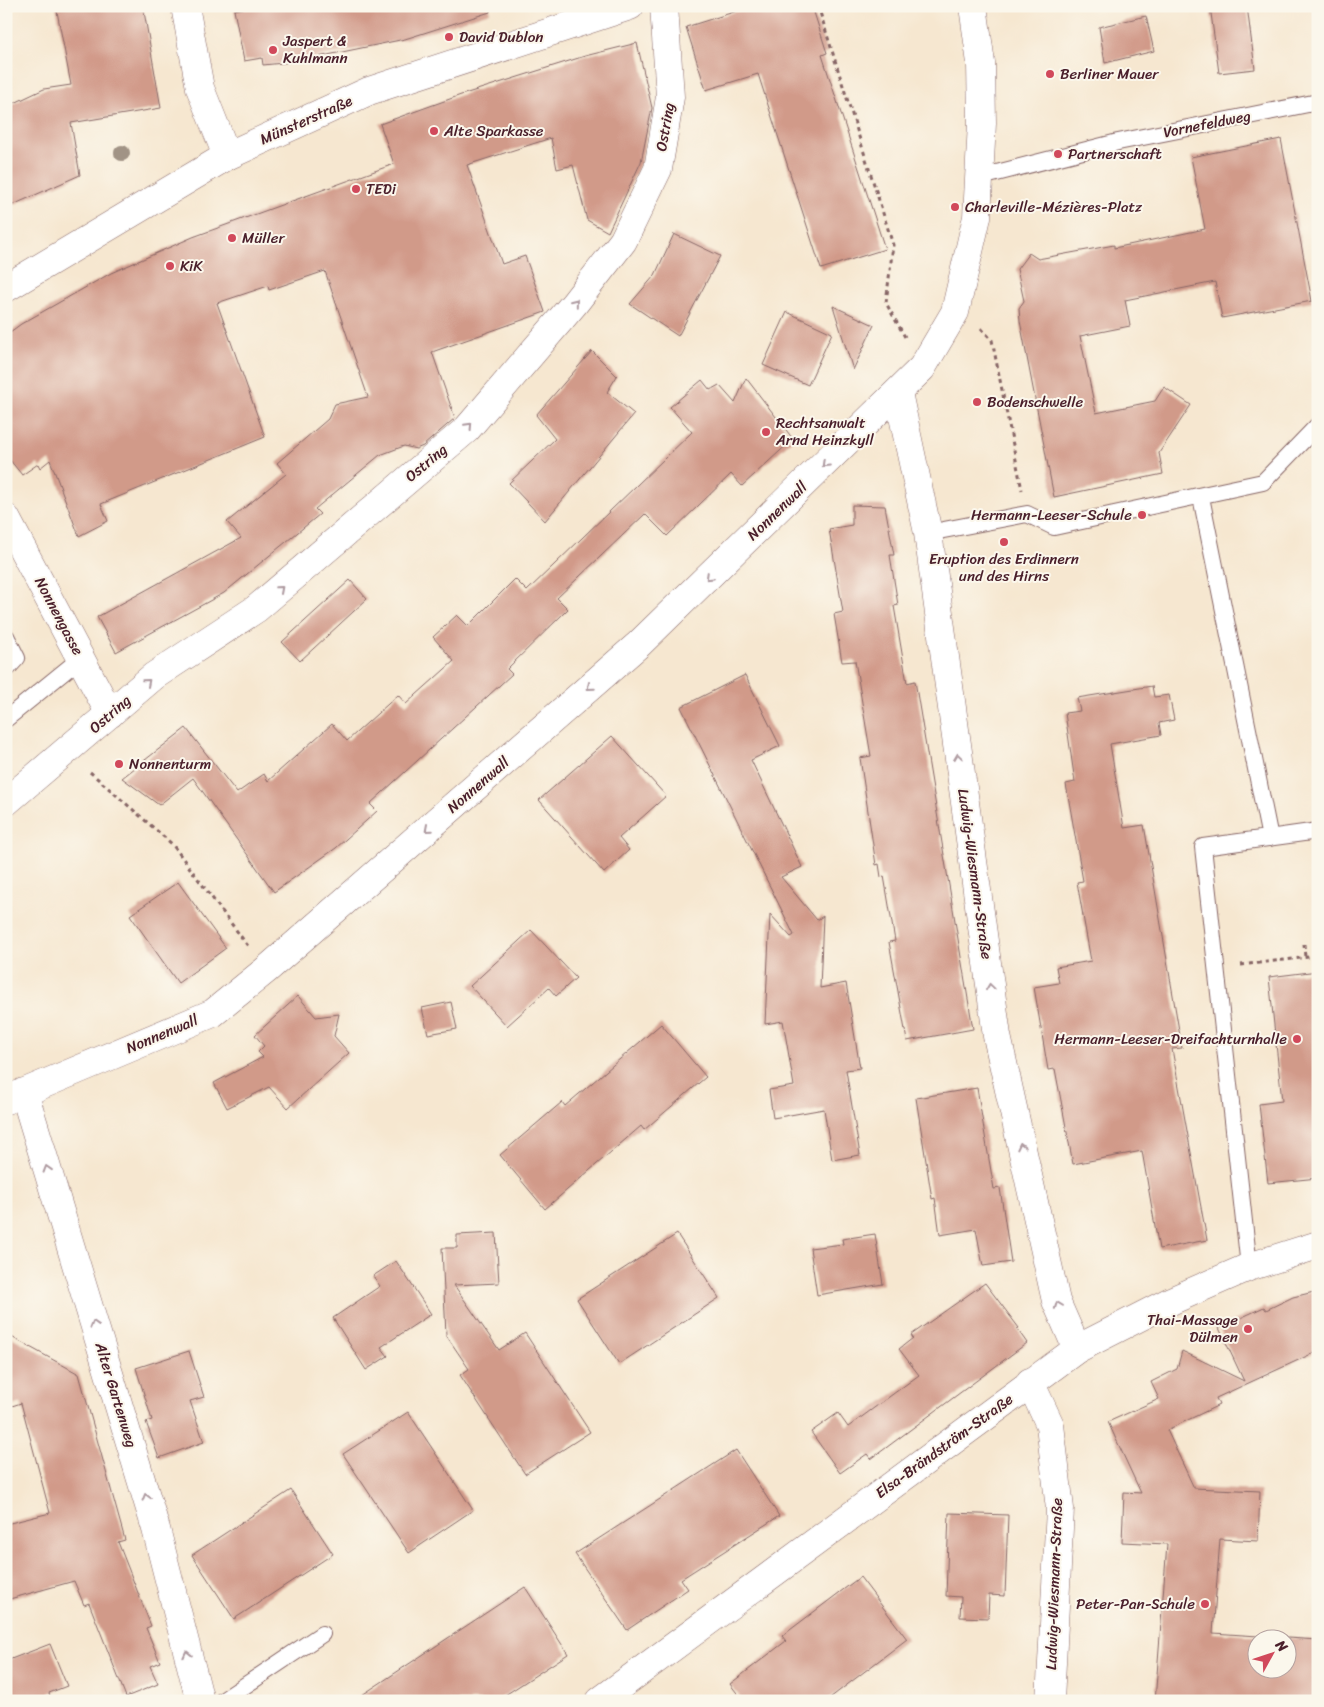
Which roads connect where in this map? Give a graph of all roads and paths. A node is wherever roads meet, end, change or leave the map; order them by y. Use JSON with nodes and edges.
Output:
{"nodes":[{"id":1,"x":185,"y":6,"type":"edge"},
{"id":2,"x":630,"y":6,"type":"edge"},
{"id":3,"x":664,"y":6,"type":"edge"},
{"id":4,"x":818,"y":6,"type":"edge"},
{"id":5,"x":973,"y":6,"type":"edge"},
{"id":6,"x":1318,"y":102,"type":"edge"},
{"id":7,"x":226,"y":156,"type":"junction"},
{"id":8,"x":981,"y":177,"type":"junction"},
{"id":9,"x":6,"y":288,"type":"edge"},
{"id":10,"x":955,"y":312,"type":"junction"},
{"id":11,"x":922,"y":368,"type":"junction"},
{"id":12,"x":898,"y":393,"type":"junction"},
{"id":13,"x":1318,"y":425,"type":"edge"},
{"id":14,"x":1201,"y":496,"type":"junction"},
{"id":15,"x":1027,"y":514,"type":"junction"},
{"id":16,"x":6,"y":518,"type":"edge"},
{"id":17,"x":928,"y":533,"type":"junction"},
{"id":18,"x":6,"y":636,"type":"edge"},
{"id":19,"x":81,"y":658,"type":"junction"},
{"id":20,"x":6,"y":670,"type":"edge"},
{"id":21,"x":110,"y":714,"type":"junction"},
{"id":22,"x":6,"y":719,"type":"edge"},
{"id":23,"x":68,"y":751,"type":"junction"},
{"id":24,"x":6,"y":802,"type":"edge"},
{"id":25,"x":1318,"y":831,"type":"edge"},
{"id":26,"x":1270,"y":838,"type":"junction"},
{"id":27,"x":1304,"y":944,"type":"dead end"},
{"id":28,"x":1318,"y":956,"type":"edge"},
{"id":29,"x":1306,"y":958,"type":"junction"},
{"id":30,"x":1216,"y":968,"type":"junction"},
{"id":31,"x":266,"y":970,"type":"junction"},
{"id":32,"x":15,"y":1096,"type":"edge"},
{"id":33,"x":1318,"y":1245,"type":"edge"},
{"id":34,"x":1249,"y":1267,"type":"junction"},
{"id":35,"x":1077,"y":1349,"type":"junction"},
{"id":36,"x":1030,"y":1382,"type":"junction"},
{"id":37,"x":322,"y":1634,"type":"dead end"},
{"id":38,"x":200,"y":1701,"type":"edge"},
{"id":39,"x":222,"y":1701,"type":"edge"},
{"id":40,"x":600,"y":1701,"type":"edge"},
{"id":41,"x":1050,"y":1701,"type":"edge"}],
"edges":[{"from":1,"to":7,"type":"street"},
{"from":2,"to":7,"type":"street","name":"Münsterstraße"},
{"from":21,"to":3,"type":"street","name":"Ostring","one_way":true},
{"from":4,"to":11,"type":"path"},
{"from":5,"to":8,"type":"street"},
{"from":6,"to":8,"type":"lane","name":"Vornefeldweg"},
{"from":7,"to":9,"type":"street","name":"Münsterstraße"},
{"from":8,"to":10,"type":"street"},
{"from":10,"to":11,"type":"street"},
{"from":10,"to":15,"type":"path"},
{"from":11,"to":12,"type":"street"},
{"from":12,"to":17,"type":"street","name":"Ludwig-Wiesmann-Straße"},
{"from":12,"to":31,"type":"street","name":"Nonnenwall","one_way":true},
{"from":13,"to":14,"type":"lane"},
{"from":14,"to":15,"type":"lane"},
{"from":14,"to":26,"type":"lane"},
{"from":15,"to":17,"type":"lane"},
{"from":16,"to":19,"type":"street","name":"Nonnengasse"},
{"from":35,"to":17,"type":"street","name":"Ludwig-Wiesmann-Straße","one_way":true},
{"from":18,"to":20,"type":"lane"},
{"from":19,"to":21,"type":"street","name":"Nonnengasse"},
{"from":19,"to":22,"type":"lane"},
{"from":21,"to":23,"type":"street","name":"Ostring"},
{"from":23,"to":24,"type":"street","name":"Ostring"},
{"from":23,"to":31,"type":"path"},
{"from":25,"to":26,"type":"lane"},
{"from":26,"to":30,"type":"lane"},
{"from":27,"to":29,"type":"path"},
{"from":28,"to":29,"type":"path"},
{"from":29,"to":30,"type":"path"},
{"from":30,"to":34,"type":"lane"},
{"from":31,"to":32,"type":"street","name":"Nonnenwall"},
{"from":38,"to":32,"type":"street","name":"Alter Gartenweg","one_way":true},
{"from":33,"to":34,"type":"street","name":"Elsa-Brändström-Straße"},
{"from":34,"to":35,"type":"street","name":"Elsa-Brändström-Straße"},
{"from":35,"to":36,"type":"street","name":"Elsa-Brändström-Straße"},
{"from":36,"to":40,"type":"street","name":"Elsa-Brändström-Straße"},
{"from":36,"to":41,"type":"street","name":"Ludwig-Wiesmann-Straße"},
{"from":37,"to":39,"type":"lane"}]}
